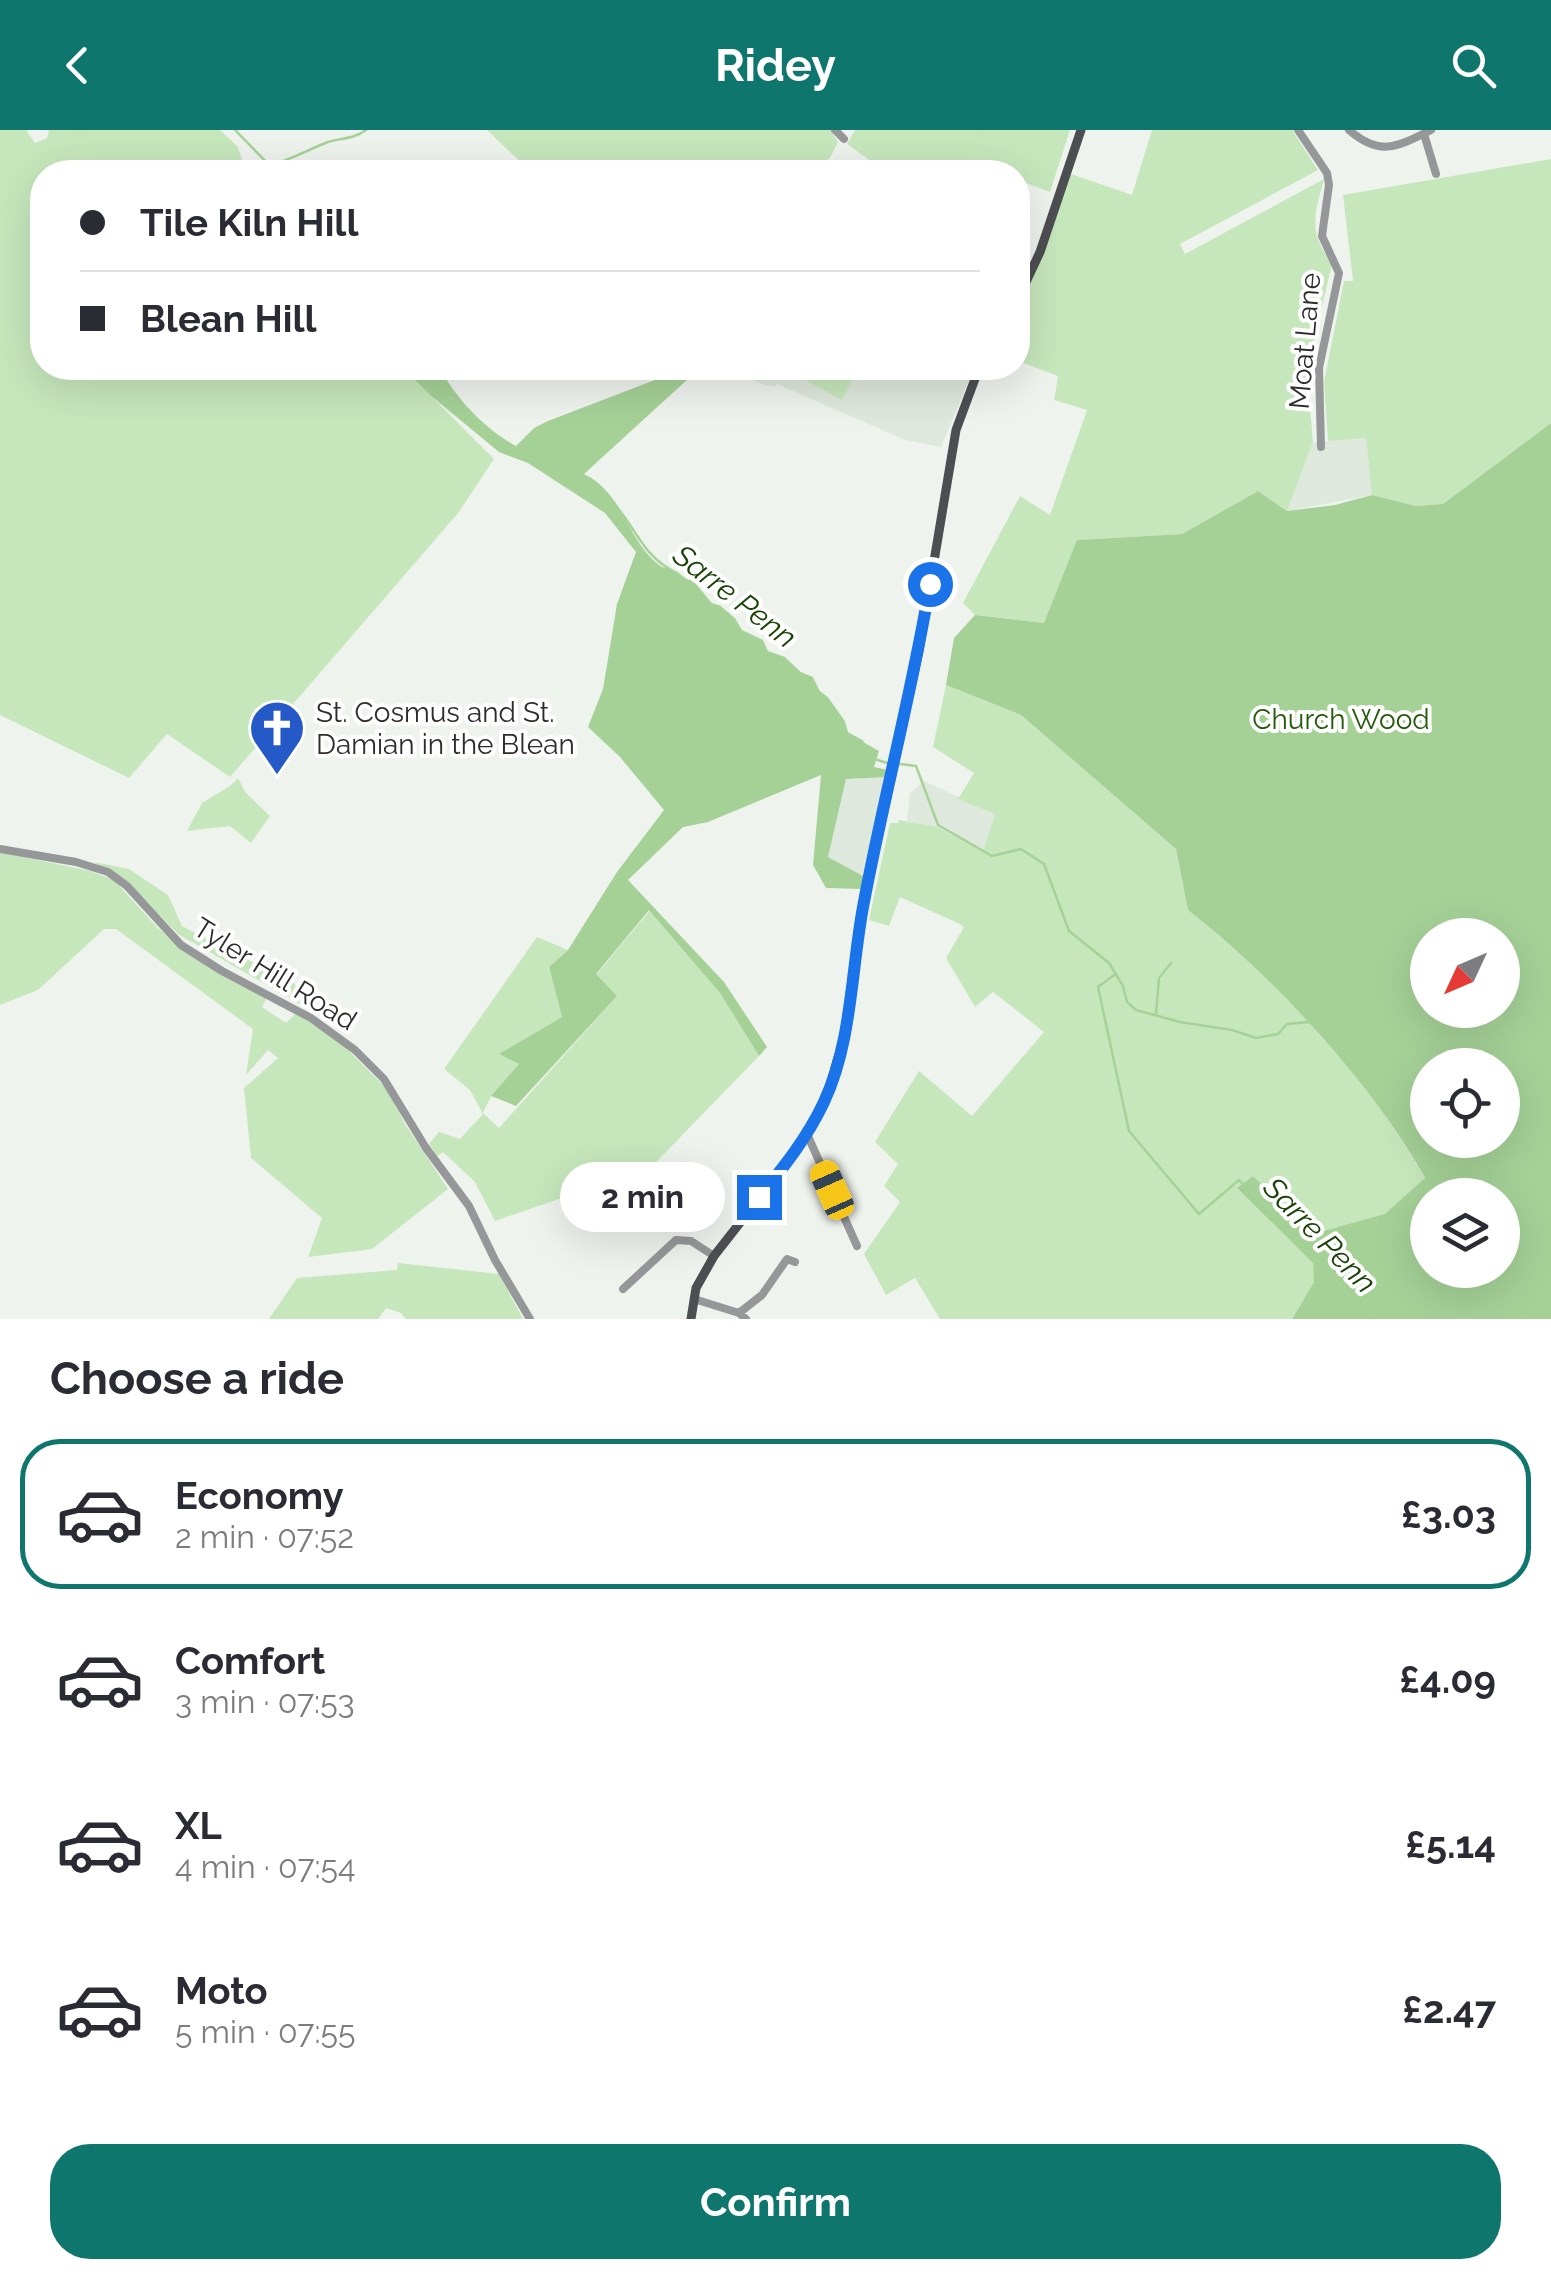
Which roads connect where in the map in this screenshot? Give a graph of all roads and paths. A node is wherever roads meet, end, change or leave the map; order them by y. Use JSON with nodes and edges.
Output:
{"nodes":[{"id":1,"x":835,"y":130,"type":"edge"},
{"id":2,"x":1082,"y":130,"type":"edge"},
{"id":3,"x":1298,"y":130,"type":"edge"},
{"id":4,"x":1349,"y":130,"type":"edge"},
{"id":5,"x":1427,"y":132,"type":"edge"},
{"id":6,"x":844,"y":138,"type":"dead end"},
{"id":7,"x":1436,"y":174,"type":"dead end"},
{"id":8,"x":1030,"y":273,"type":"edge"},
{"id":9,"x":975,"y":380,"type":"edge"},
{"id":10,"x":1322,"y":448,"type":"dead end"},
{"id":11,"x":0,"y":849,"type":"edge"},
{"id":12,"x":807,"y":1134,"type":"junction"},
{"id":13,"x":857,"y":1246,"type":"dead end"},
{"id":14,"x":714,"y":1256,"type":"junction"},
{"id":15,"x":796,"y":1262,"type":"dead end"},
{"id":16,"x":623,"y":1289,"type":"dead end"},
{"id":17,"x":694,"y":1299,"type":"junction"},
{"id":18,"x":742,"y":1316,"type":"edge"},
{"id":19,"x":530,"y":1319,"type":"edge"},
{"id":20,"x":691,"y":1319,"type":"edge"}],
"edges":[{"from":1,"to":6,"type":"street"},
{"from":2,"to":8,"type":"main road"},
{"from":3,"to":10,"type":"street","name":"Moat Lane"},
{"from":4,"to":5,"type":"street"},
{"from":5,"to":7,"type":"street"},
{"from":9,"to":12,"type":"main road"},
{"from":11,"to":19,"type":"street","name":"Tyler Hill Road"},
{"from":12,"to":13,"type":"street"},
{"from":12,"to":14,"type":"main road"},
{"from":14,"to":16,"type":"street"},
{"from":14,"to":17,"type":"main road"},
{"from":15,"to":18,"type":"street"},
{"from":17,"to":18,"type":"street"},
{"from":17,"to":20,"type":"main road"}]}
